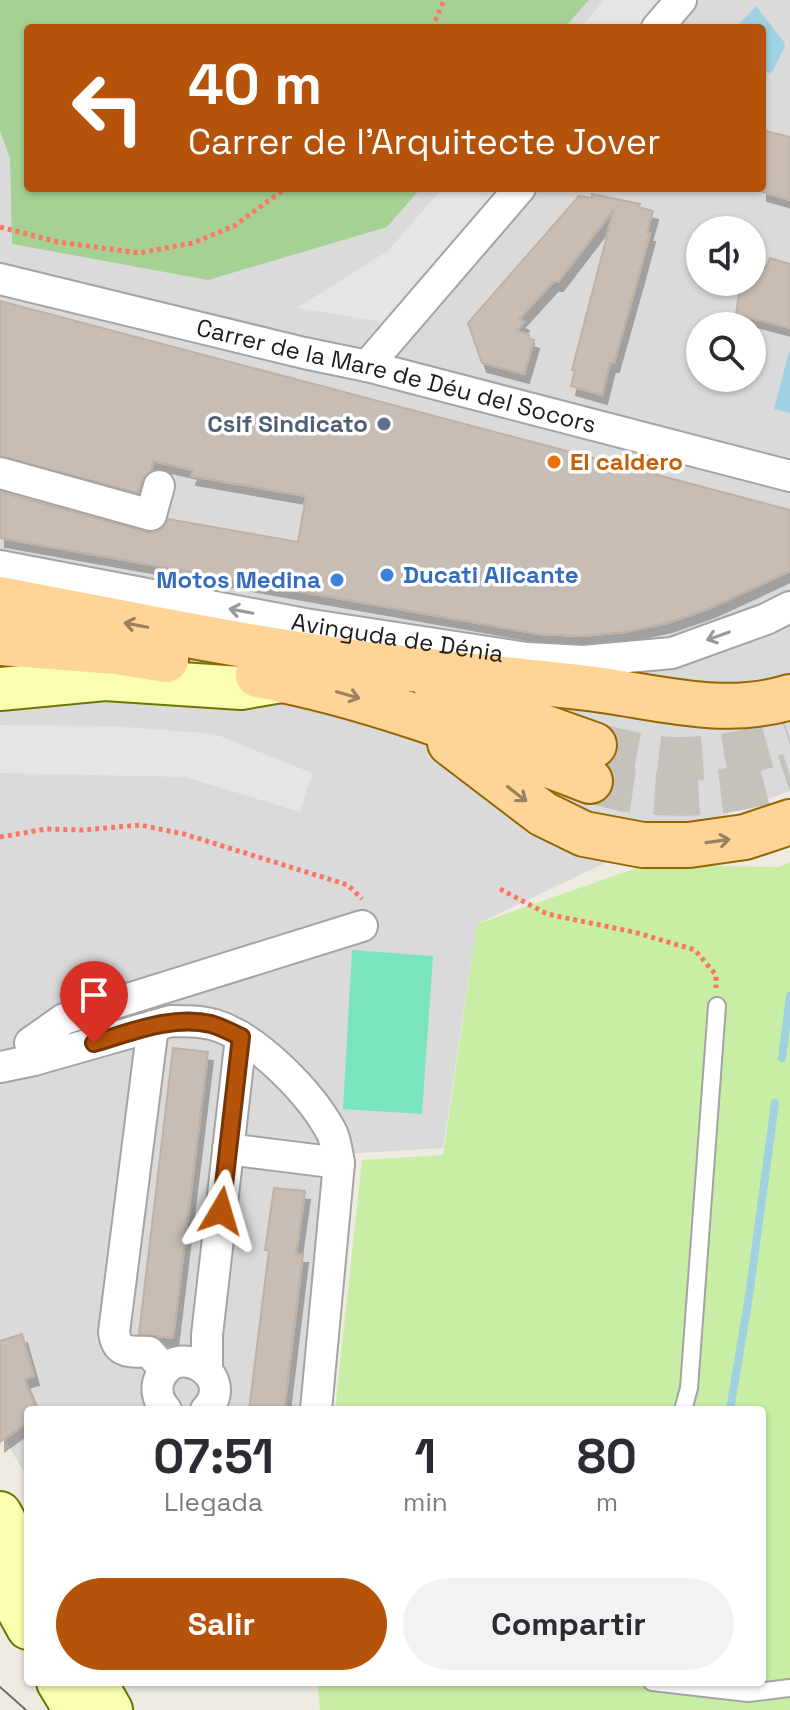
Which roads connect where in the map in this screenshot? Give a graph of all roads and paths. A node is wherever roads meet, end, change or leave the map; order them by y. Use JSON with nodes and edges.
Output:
{"nodes":[{"id":1,"x":444,"y":0,"type":"edge"},
{"id":2,"x":681,"y":0,"type":"edge"},
{"id":3,"x":434,"y":24,"type":"edge"},
{"id":4,"x":660,"y":24,"type":"edge"},
{"id":5,"x":281,"y":192,"type":"edge"},
{"id":6,"x":517,"y":192,"type":"edge"},
{"id":7,"x":0,"y":227,"type":"edge"},
{"id":8,"x":0,"y":279,"type":"edge"},
{"id":9,"x":367,"y":366,"type":"junction"},
{"id":10,"x":0,"y":473,"type":"edge"},
{"id":11,"x":790,"y":476,"type":"edge"},
{"id":12,"x":159,"y":486,"type":"dead end"},
{"id":13,"x":0,"y":566,"type":"edge"},
{"id":14,"x":0,"y":599,"type":"edge"},
{"id":15,"x":790,"y":607,"type":"edge"},
{"id":16,"x":0,"y":643,"type":"edge"},
{"id":17,"x":351,"y":662,"type":"junction"},
{"id":18,"x":287,"y":680,"type":"junction"},
{"id":19,"x":0,"y":689,"type":"edge"},
{"id":20,"x":790,"y":697,"type":"edge"},
{"id":21,"x":409,"y":714,"type":"junction"},
{"id":22,"x":790,"y":822,"type":"edge"},
{"id":23,"x":0,"y":837,"type":"edge"},
{"id":24,"x":500,"y":889,"type":"dead end"},
{"id":25,"x":362,"y":926,"type":"joint"},
{"id":26,"x":717,"y":1006,"type":"joint"},
{"id":27,"x":153,"y":1026,"type":"junction"},
{"id":28,"x":241,"y":1037,"type":"junction"},
{"id":29,"x":34,"y":1060,"type":"junction"},
{"id":30,"x":0,"y":1067,"type":"edge"},
{"id":31,"x":228,"y":1149,"type":"junction"},
{"id":32,"x":339,"y":1163,"type":"junction"},
{"id":33,"x":165,"y":1370,"type":"junction"},
{"id":34,"x":207,"y":1370,"type":"junction"},
{"id":35,"x":164,"y":1406,"type":"edge"},
{"id":36,"x":208,"y":1406,"type":"edge"},
{"id":37,"x":316,"y":1406,"type":"edge"},
{"id":38,"x":684,"y":1406,"type":"edge"},
{"id":39,"x":0,"y":1513,"type":"edge"},
{"id":40,"x":24,"y":1558,"type":"edge"},
{"id":41,"x":0,"y":1577,"type":"edge"},
{"id":42,"x":24,"y":1621,"type":"edge"},
{"id":43,"x":60,"y":1686,"type":"edge"},
{"id":44,"x":97,"y":1686,"type":"edge"},
{"id":45,"x":687,"y":1686,"type":"edge"},
{"id":46,"x":790,"y":1688,"type":"edge"},
{"id":47,"x":75,"y":1710,"type":"edge"},
{"id":48,"x":111,"y":1710,"type":"edge"}],
"edges":[{"from":1,"to":3,"type":"path"},
{"from":2,"to":4,"type":"street"},
{"from":5,"to":7,"type":"path"},
{"from":6,"to":9,"type":"street"},
{"from":8,"to":9,"type":"street","name":"Carrer de la Mare de Déu del Socors"},
{"from":9,"to":11,"type":"street","name":"Carrer de la Mare de Déu del Socors"},
{"from":10,"to":12,"type":"street"},
{"from":15,"to":13,"type":"street","name":"Avinguda de Dénia","one_way":true},
{"from":17,"to":14,"type":"main road","name":"Avinguda de Dénia","one_way":true},
{"from":16,"to":18,"type":"main road","name":"Avinguda de Dénia"},
{"from":17,"to":20,"type":"main road","name":"Avinguda de Dénia"},
{"from":17,"to":21,"type":"main road","name":"Avinguda de Dénia"},
{"from":18,"to":19,"type":"main road","name":"Avinguda de Dénia"},
{"from":18,"to":21,"type":"main road","name":"Avinguda de Dénia","one_way":true},
{"from":21,"to":22,"type":"main road","name":"Avinguda de Dénia","one_way":true},
{"from":23,"to":25,"type":"path"},
{"from":24,"to":26,"type":"path"},
{"from":25,"to":29,"type":"street"},
{"from":26,"to":38,"type":"lane"},
{"from":27,"to":28,"type":"street"},
{"from":27,"to":29,"type":"street"},
{"from":27,"to":33,"type":"street"},
{"from":28,"to":31,"type":"street"},
{"from":28,"to":32,"type":"street"},
{"from":29,"to":30,"type":"street"},
{"from":31,"to":32,"type":"street"},
{"from":31,"to":34,"type":"street"},
{"from":32,"to":37,"type":"street"},
{"from":33,"to":34,"type":"street"},
{"from":33,"to":35,"type":"street"},
{"from":34,"to":36,"type":"street"},
{"from":39,"to":40,"type":"main road"},
{"from":41,"to":42,"type":"main road"},
{"from":43,"to":47,"type":"main road"},
{"from":44,"to":48,"type":"main road"},
{"from":45,"to":46,"type":"lane"}]}
